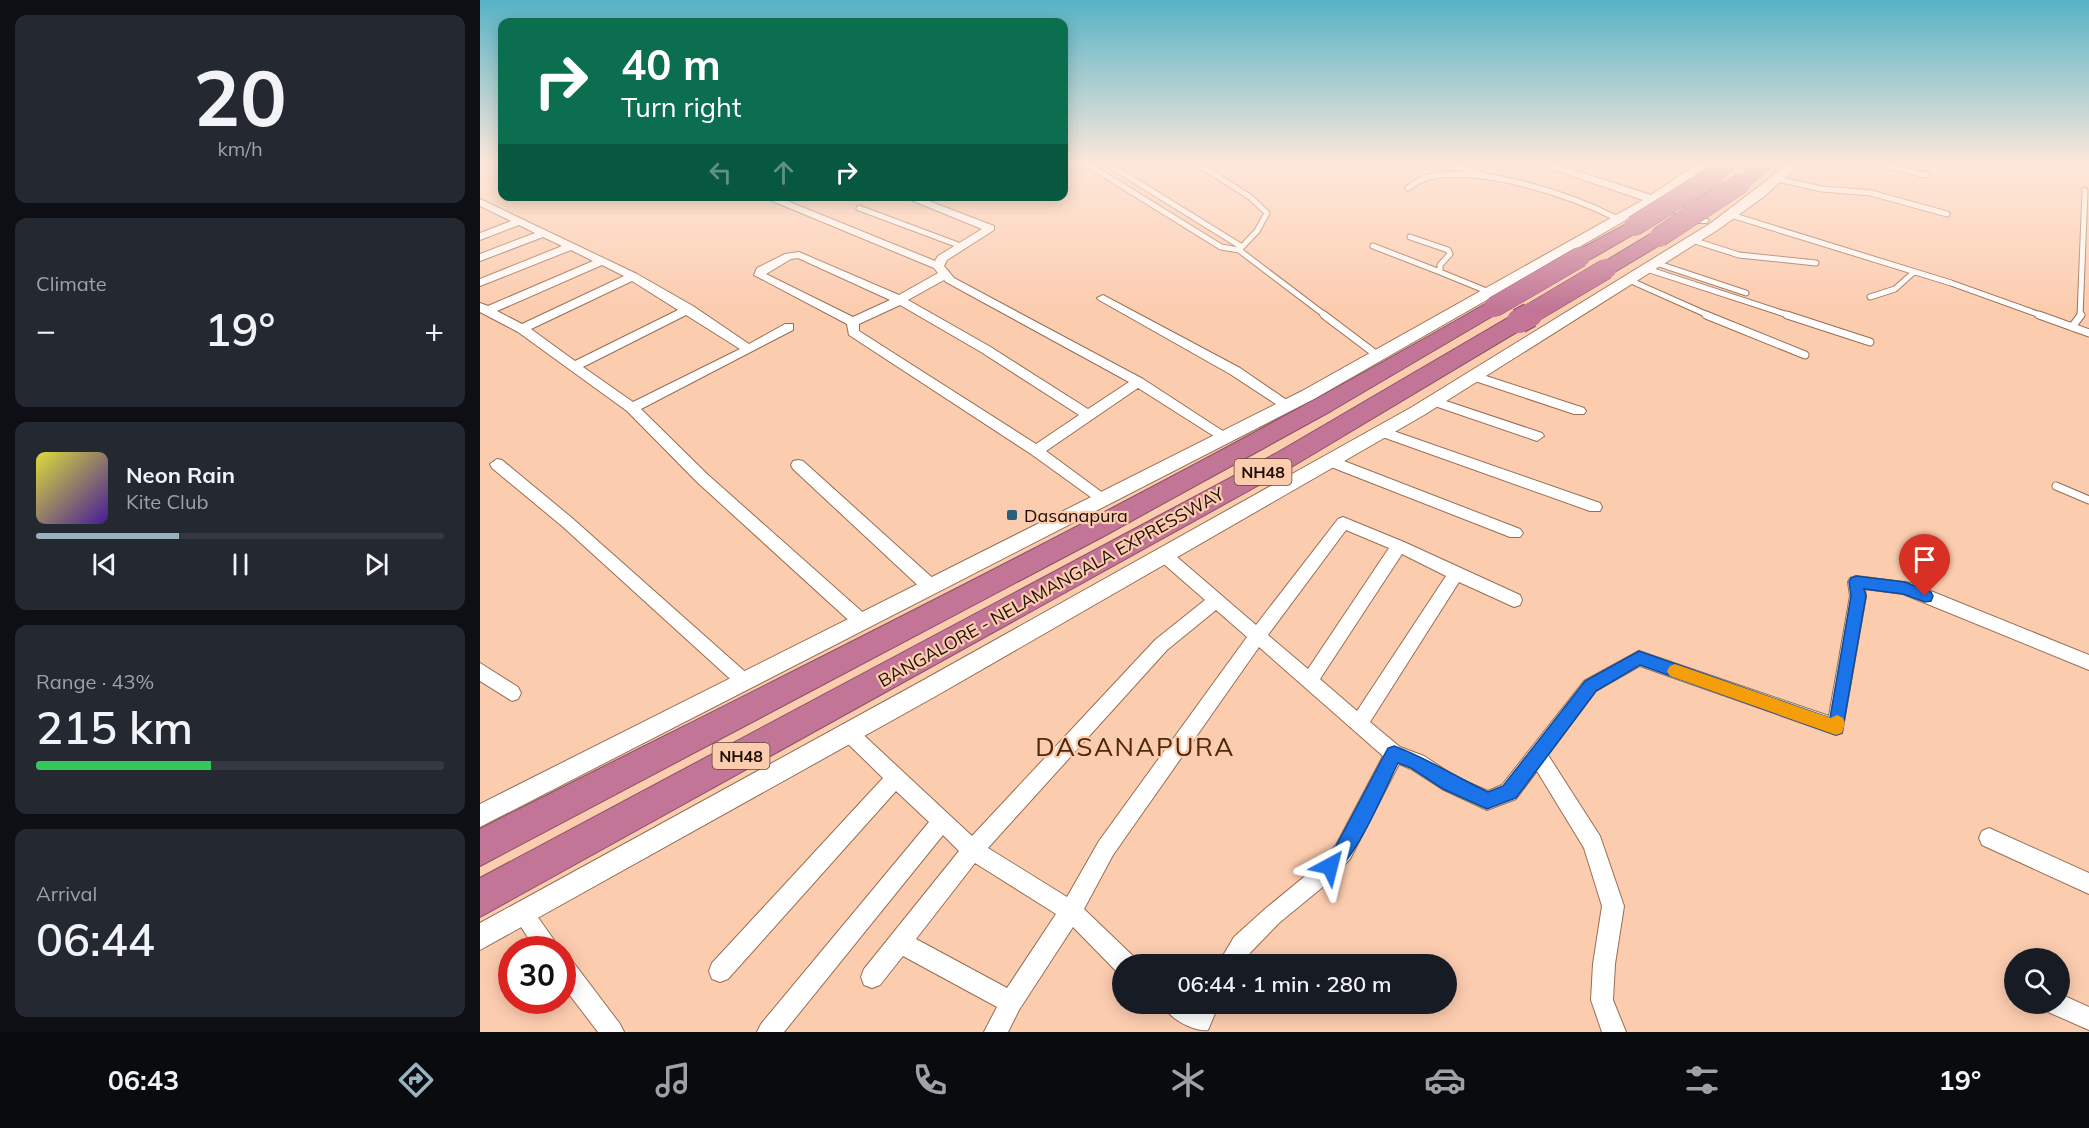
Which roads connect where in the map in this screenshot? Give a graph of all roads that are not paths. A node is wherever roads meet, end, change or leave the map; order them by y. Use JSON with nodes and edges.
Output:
{"nodes":[{"id":1,"x":496,"y":212,"type":"edge"},
{"id":2,"x":803,"y":212,"type":"edge"},
{"id":3,"x":870,"y":212,"type":"edge"},
{"id":4,"x":948,"y":212,"type":"edge"},
{"id":5,"x":1165,"y":212,"type":"edge"},
{"id":6,"x":1184,"y":212,"type":"edge"},
{"id":7,"x":1265,"y":212,"type":"edge"},
{"id":8,"x":1603,"y":212,"type":"edge"},
{"id":9,"x":1629,"y":212,"type":"edge"},
{"id":10,"x":1657,"y":212,"type":"edge"},
{"id":11,"x":1697,"y":212,"type":"edge"},
{"id":12,"x":1701,"y":212,"type":"edge"},
{"id":13,"x":1731,"y":212,"type":"edge"},
{"id":14,"x":1940,"y":212,"type":"edge"},
{"id":15,"x":2084,"y":212,"type":"edge"},
{"id":16,"x":1947,"y":214,"type":"dead end"},
{"id":17,"x":1617,"y":219,"type":"junction"},
{"id":18,"x":1723,"y":220,"type":"junction"},
{"id":19,"x":519,"y":221,"type":"junction"},
{"id":20,"x":543,"y":233,"type":"junction"},
{"id":21,"x":480,"y":237,"type":"edge"},
{"id":22,"x":1410,"y":237,"type":"dead end"},
{"id":23,"x":1692,"y":240,"type":"junction"},
{"id":24,"x":571,"y":246,"type":"junction"},
{"id":25,"x":961,"y":246,"type":"junction"},
{"id":26,"x":1373,"y":246,"type":"dead end"},
{"id":27,"x":1240,"y":248,"type":"junction"},
{"id":28,"x":480,"y":258,"type":"edge"},
{"id":29,"x":602,"y":261,"type":"junction"},
{"id":30,"x":1816,"y":263,"type":"dead end"},
{"id":31,"x":1652,"y":266,"type":"junction"},
{"id":32,"x":941,"y":270,"type":"junction"},
{"id":33,"x":1440,"y":272,"type":"junction"},
{"id":34,"x":1524,"y":272,"type":"junction"},
{"id":35,"x":1914,"y":272,"type":"junction"},
{"id":36,"x":633,"y":276,"type":"junction"},
{"id":37,"x":1629,"y":280,"type":"junction"},
{"id":38,"x":480,"y":283,"type":"edge"},
{"id":39,"x":1490,"y":292,"type":"junction"},
{"id":40,"x":1746,"y":293,"type":"dead end"},
{"id":41,"x":1870,"y":297,"type":"dead end"},
{"id":42,"x":1103,"y":298,"type":"dead end"},
{"id":43,"x":900,"y":300,"type":"junction"},
{"id":44,"x":484,"y":309,"type":"edge"},
{"id":45,"x":689,"y":309,"type":"junction"},
{"id":46,"x":1583,"y":309,"type":"junction"},
{"id":47,"x":853,"y":322,"type":"junction"},
{"id":48,"x":789,"y":327,"type":"dead end"},
{"id":49,"x":2072,"y":327,"type":"junction"},
{"id":50,"x":522,"y":329,"type":"junction"},
{"id":51,"x":2089,"y":333,"type":"edge"},
{"id":52,"x":1870,"y":342,"type":"dead end"},
{"id":53,"x":749,"y":349,"type":"junction"},
{"id":54,"x":1377,"y":355,"type":"junction"},
{"id":55,"x":1805,"y":355,"type":"dead end"},
{"id":56,"x":572,"y":367,"type":"junction"},
{"id":57,"x":1474,"y":376,"type":"junction"},
{"id":58,"x":1138,"y":382,"type":"junction"},
{"id":59,"x":1434,"y":401,"type":"junction"},
{"id":60,"x":1287,"y":405,"type":"junction"},
{"id":61,"x":632,"y":408,"type":"junction"},
{"id":62,"x":1579,"y":411,"type":"dead end"},
{"id":63,"x":1088,"y":415,"type":"junction"},
{"id":64,"x":1382,"y":432,"type":"junction"},
{"id":65,"x":1537,"y":436,"type":"dead end"},
{"id":66,"x":1225,"y":437,"type":"junction"},
{"id":67,"x":1036,"y":451,"type":"junction"},
{"id":68,"x":1331,"y":460,"type":"junction"},
{"id":69,"x":497,"y":464,"type":"dead end"},
{"id":70,"x":798,"y":465,"type":"dead end"},
{"id":71,"x":2056,"y":486,"type":"dead end"},
{"id":72,"x":1104,"y":499,"type":"junction"},
{"id":73,"x":2089,"y":500,"type":"edge"},
{"id":74,"x":1594,"y":507,"type":"dead end"},
{"id":75,"x":1515,"y":534,"type":"dead end"},
{"id":76,"x":1400,"y":546,"type":"junction"},
{"id":77,"x":1164,"y":555,"type":"junction"},
{"id":78,"x":1456,"y":574,"type":"junction"},
{"id":79,"x":931,"y":587,"type":"junction"},
{"id":80,"x":994,"y":600,"type":"junction"},
{"id":81,"x":1514,"y":600,"type":"dead end"},
{"id":82,"x":1216,"y":601,"type":"junction"},
{"id":83,"x":862,"y":622,"type":"junction"},
{"id":84,"x":1259,"y":637,"type":"junction"},
{"id":85,"x":2089,"y":663,"type":"edge"},
{"id":86,"x":480,"y":670,"type":"edge"},
{"id":87,"x":1310,"y":680,"type":"junction"},
{"id":88,"x":745,"y":682,"type":"junction"},
{"id":89,"x":512,"y":693,"type":"dead end"},
{"id":90,"x":1359,"y":723,"type":"junction"},
{"id":91,"x":849,"y":733,"type":"junction"},
{"id":92,"x":1394,"y":754,"type":"junction"},
{"id":93,"x":1538,"y":756,"type":"junction"},
{"id":94,"x":896,"y":777,"type":"junction"},
{"id":95,"x":480,"y":816,"type":"edge"},
{"id":96,"x":942,"y":821,"type":"junction"},
{"id":97,"x":1989,"y":838,"type":"dead end"},
{"id":98,"x":480,"y":848,"type":"edge"},
{"id":99,"x":973,"y":850,"type":"junction"},
{"id":100,"x":2089,"y":884,"type":"edge"},
{"id":101,"x":480,"y":898,"type":"edge"},
{"id":102,"x":1071,"y":911,"type":"junction"},
{"id":103,"x":523,"y":913,"type":"junction"},
{"id":104,"x":540,"y":936,"type":"edge"},
{"id":105,"x":480,"y":937,"type":"edge"},
{"id":106,"x":899,"y":942,"type":"junction"},
{"id":107,"x":1115,"y":954,"type":"edge"},
{"id":108,"x":1236,"y":954,"type":"edge"},
{"id":109,"x":720,"y":971,"type":"dead end"},
{"id":110,"x":872,"y":977,"type":"dead end"},
{"id":111,"x":576,"y":984,"type":"edge"},
{"id":112,"x":1011,"y":1002,"type":"junction"},
{"id":113,"x":2070,"y":1010,"type":"edge"},
{"id":114,"x":2089,"y":1019,"type":"edge"},
{"id":115,"x":612,"y":1032,"type":"edge"},
{"id":116,"x":769,"y":1032,"type":"edge"},
{"id":117,"x":996,"y":1032,"type":"edge"},
{"id":118,"x":1614,"y":1032,"type":"edge"}],
"edges":[{"from":1,"to":19,"type":"street"},
{"from":2,"to":32,"type":"street"},
{"from":3,"to":25,"type":"lane"},
{"from":4,"to":25,"type":"street"},
{"from":5,"to":27,"type":"lane"},
{"from":6,"to":27,"type":"lane"},
{"from":7,"to":27,"type":"lane"},
{"from":8,"to":17,"type":"lane"},
{"from":9,"to":17,"type":"street"},
{"from":10,"to":80,"type":"highway","name":"BANGALORE - NELAMANGALA EXPRESSWAY","number":"NH48","bridge":true},
{"from":11,"to":18,"type":"street"},
{"from":12,"to":80,"type":"highway","name":"BANGALORE - NELAMANGALA EXPRESSWAY","number":"NH48","bridge":true},
{"from":13,"to":18,"type":"street"},
{"from":14,"to":16,"type":"lane"},
{"from":15,"to":49,"type":"lane"},
{"from":17,"to":34,"type":"street"},
{"from":18,"to":23,"type":"street"},
{"from":18,"to":35,"type":"lane"},
{"from":19,"to":20,"type":"street"},
{"from":19,"to":21,"type":"street"},
{"from":20,"to":24,"type":"street"},
{"from":20,"to":28,"type":"street"},
{"from":22,"to":33,"type":"lane"},
{"from":23,"to":30,"type":"lane"},
{"from":23,"to":31,"type":"street"},
{"from":24,"to":29,"type":"street"},
{"from":24,"to":38,"type":"street"},
{"from":25,"to":32,"type":"street"},
{"from":26,"to":33,"type":"lane"},
{"from":27,"to":54,"type":"lane"},
{"from":29,"to":36,"type":"street"},
{"from":29,"to":44,"type":"street"},
{"from":31,"to":37,"type":"street"},
{"from":31,"to":40,"type":"lane"},
{"from":31,"to":52,"type":"lane"},
{"from":32,"to":43,"type":"street"},
{"from":32,"to":58,"type":"street"},
{"from":33,"to":39,"type":"lane"},
{"from":34,"to":39,"type":"street"},
{"from":34,"to":46,"type":"street"},
{"from":35,"to":41,"type":"lane"},
{"from":35,"to":49,"type":"lane"},
{"from":36,"to":45,"type":"street"},
{"from":36,"to":50,"type":"street"},
{"from":37,"to":46,"type":"street"},
{"from":37,"to":55,"type":"lane"},
{"from":39,"to":54,"type":"street"},
{"from":42,"to":60,"type":"street"},
{"from":43,"to":47,"type":"street"},
{"from":43,"to":47,"type":"street"},
{"from":43,"to":63,"type":"street"},
{"from":44,"to":50,"type":"street"},
{"from":45,"to":53,"type":"street"},
{"from":45,"to":56,"type":"street"},
{"from":46,"to":57,"type":"street"},
{"from":47,"to":67,"type":"street"},
{"from":48,"to":53,"type":"street"},
{"from":49,"to":51,"type":"lane"},
{"from":50,"to":56,"type":"street"},
{"from":53,"to":61,"type":"street"},
{"from":54,"to":60,"type":"street"},
{"from":56,"to":61,"type":"street"},
{"from":57,"to":59,"type":"street"},
{"from":57,"to":62,"type":"street"},
{"from":58,"to":63,"type":"street"},
{"from":58,"to":66,"type":"street"},
{"from":59,"to":64,"type":"street"},
{"from":59,"to":65,"type":"street"},
{"from":60,"to":66,"type":"street"},
{"from":61,"to":83,"type":"street"},
{"from":63,"to":67,"type":"street"},
{"from":64,"to":68,"type":"street"},
{"from":64,"to":74,"type":"street"},
{"from":66,"to":72,"type":"street"},
{"from":67,"to":72,"type":"street"},
{"from":68,"to":75,"type":"street"},
{"from":68,"to":77,"type":"street"},
{"from":69,"to":88,"type":"street"},
{"from":70,"to":79,"type":"street"},
{"from":71,"to":73,"type":"lane"},
{"from":72,"to":79,"type":"street"},
{"from":76,"to":78,"type":"street"},
{"from":76,"to":84,"type":"street"},
{"from":76,"to":87,"type":"street"},
{"from":77,"to":82,"type":"street"},
{"from":77,"to":91,"type":"street"},
{"from":78,"to":81,"type":"street"},
{"from":78,"to":90,"type":"street"},
{"from":79,"to":83,"type":"street"},
{"from":80,"to":98,"type":"highway","name":"BANGALORE - NELAMANGALA EXPRESSWAY","number":"NH48"},
{"from":80,"to":101,"type":"highway","name":"BANGALORE - NELAMANGALA EXPRESSWAY","number":"NH48"},
{"from":82,"to":84,"type":"street"},
{"from":82,"to":99,"type":"street"},
{"from":83,"to":88,"type":"street"},
{"from":84,"to":87,"type":"street"},
{"from":84,"to":102,"type":"street"},
{"from":85,"to":93,"type":"street"},
{"from":86,"to":89,"type":"street"},
{"from":87,"to":90,"type":"street"},
{"from":88,"to":95,"type":"street"},
{"from":90,"to":92,"type":"street"},
{"from":91,"to":94,"type":"street"},
{"from":91,"to":103,"type":"street"},
{"from":92,"to":93,"type":"street"},
{"from":92,"to":108,"type":"street"},
{"from":93,"to":118,"type":"street"},
{"from":94,"to":96,"type":"street"},
{"from":94,"to":109,"type":"street"},
{"from":96,"to":99,"type":"street"},
{"from":96,"to":116,"type":"street"},
{"from":97,"to":100,"type":"street"},
{"from":99,"to":102,"type":"street"},
{"from":99,"to":106,"type":"street"},
{"from":102,"to":107,"type":"street"},
{"from":102,"to":112,"type":"street"},
{"from":103,"to":104,"type":"street"},
{"from":103,"to":105,"type":"street"},
{"from":106,"to":110,"type":"street"},
{"from":106,"to":112,"type":"street"},
{"from":111,"to":115,"type":"street"},
{"from":112,"to":117,"type":"street"},
{"from":113,"to":114,"type":"street"}]}
